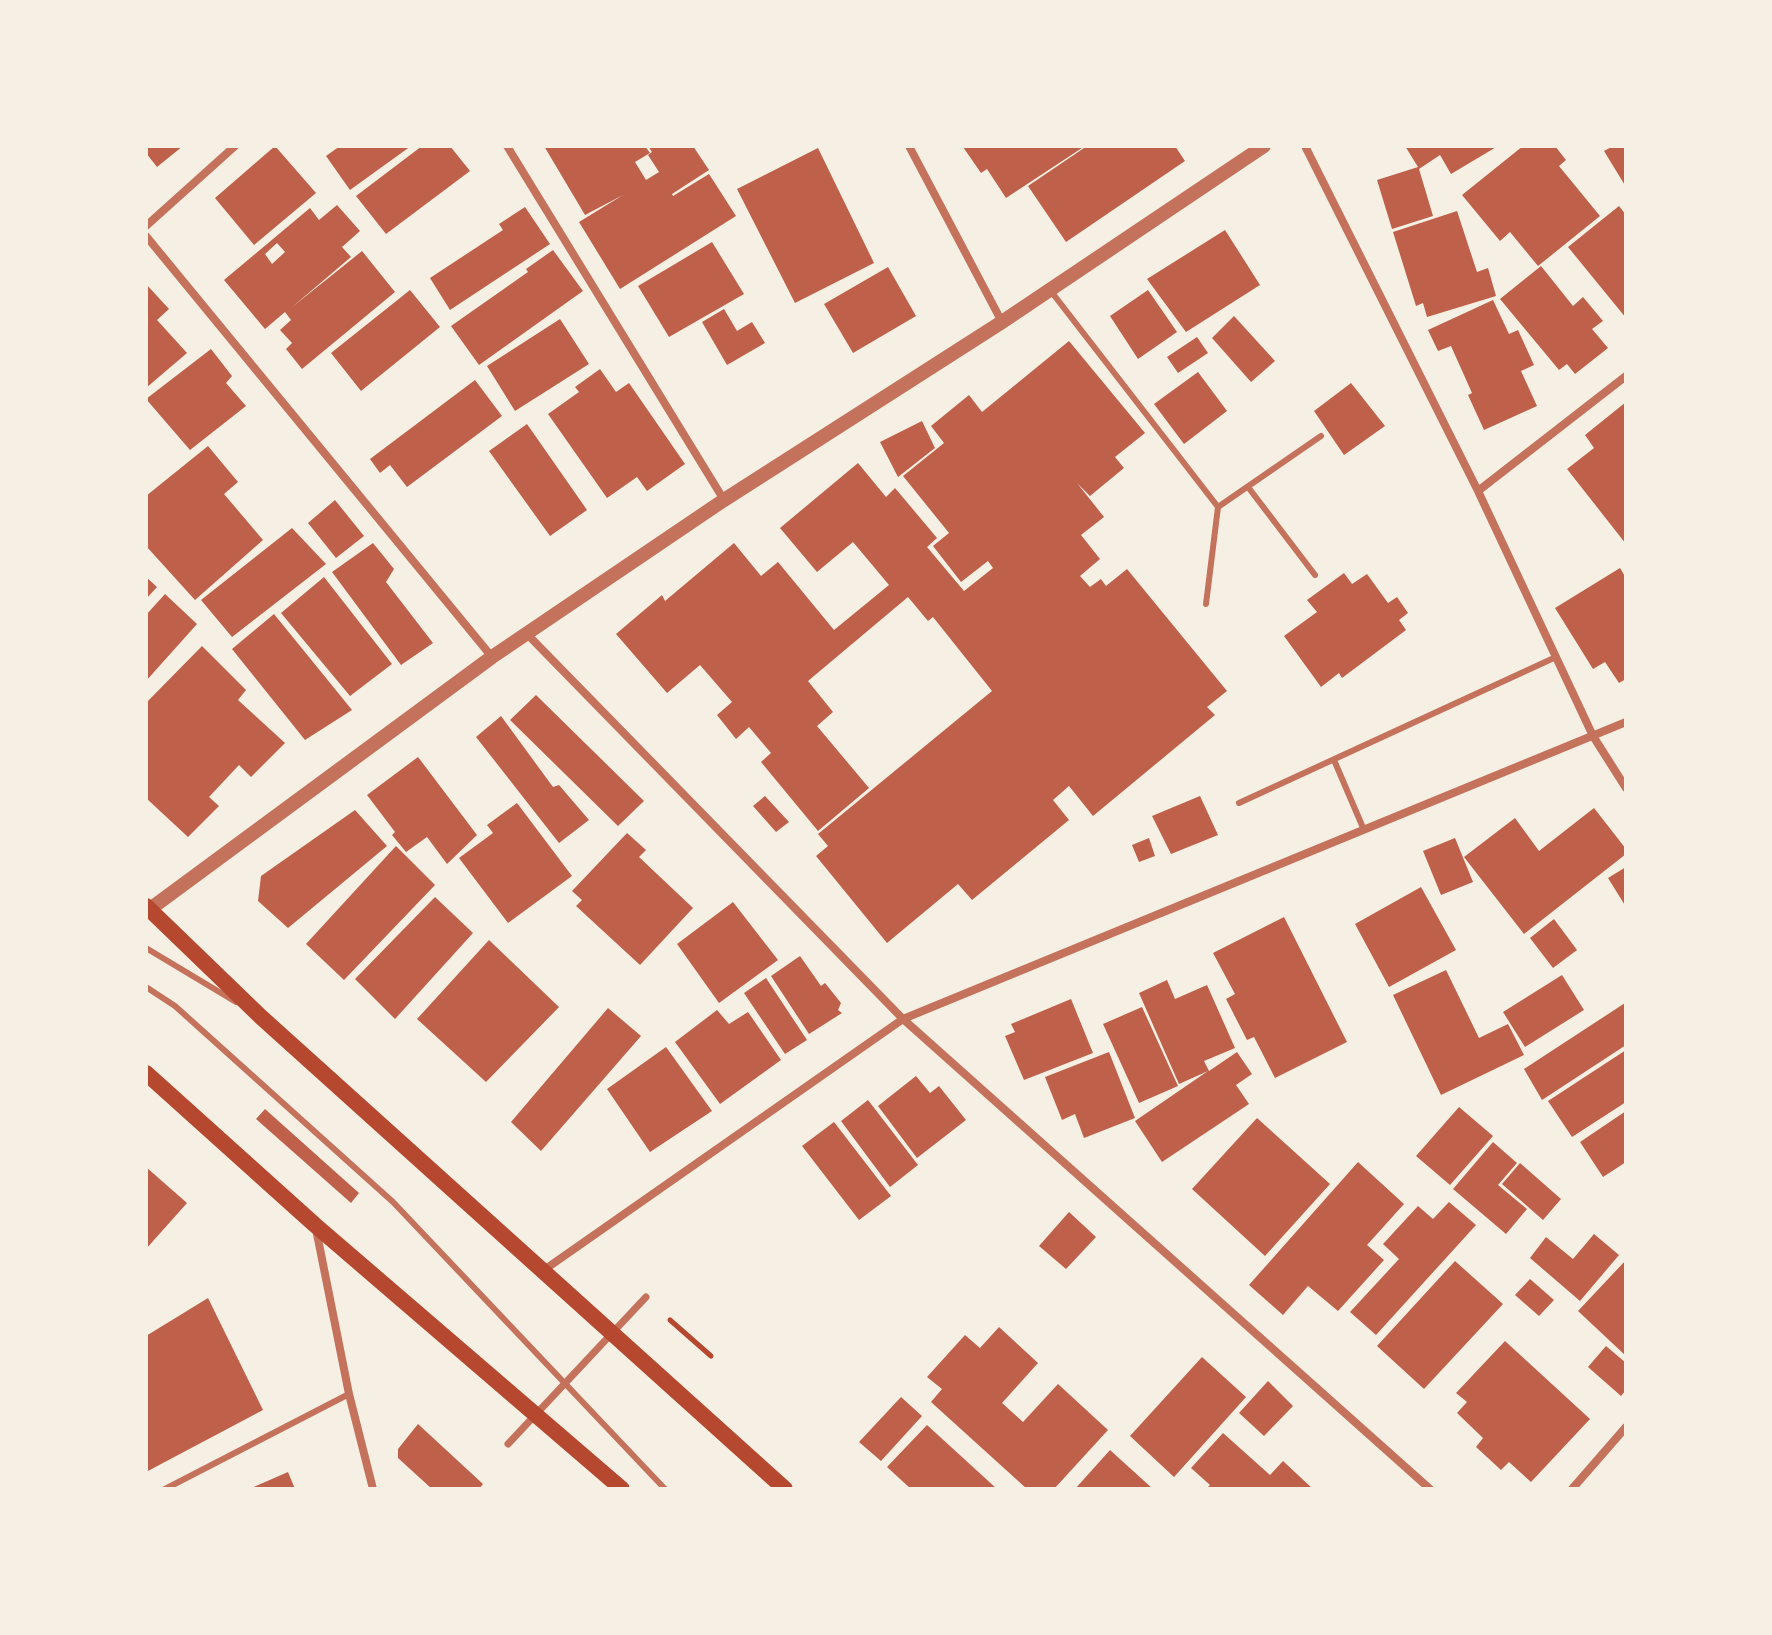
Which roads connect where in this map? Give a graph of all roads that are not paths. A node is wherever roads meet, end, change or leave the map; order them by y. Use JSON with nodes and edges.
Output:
{"nodes":[{"id":1,"x":235,"y":146,"type":"edge"},
{"id":2,"x":507,"y":146,"type":"edge"},
{"id":3,"x":909,"y":146,"type":"edge"},
{"id":4,"x":1264,"y":146,"type":"edge"},
{"id":5,"x":1305,"y":146,"type":"edge"},
{"id":6,"x":146,"y":226,"type":"edge"},
{"id":7,"x":146,"y":236,"type":"edge"},
{"id":8,"x":1050,"y":290,"type":"junction"},
{"id":9,"x":1002,"y":322,"type":"junction"},
{"id":10,"x":1626,"y":376,"type":"edge"},
{"id":11,"x":1321,"y":436,"type":"dead end"},
{"id":12,"x":1248,"y":487,"type":"junction"},
{"id":13,"x":1478,"y":491,"type":"junction"},
{"id":14,"x":724,"y":500,"type":"junction"},
{"id":15,"x":1218,"y":507,"type":"junction"},
{"id":16,"x":1315,"y":575,"type":"dead end"},
{"id":17,"x":1206,"y":604,"type":"dead end"},
{"id":18,"x":527,"y":634,"type":"junction"},
{"id":19,"x":492,"y":657,"type":"junction"},
{"id":20,"x":1556,"y":657,"type":"junction"},
{"id":21,"x":1626,"y":722,"type":"edge"},
{"id":22,"x":1593,"y":736,"type":"junction"},
{"id":23,"x":1334,"y":760,"type":"junction"},
{"id":24,"x":1626,"y":788,"type":"edge"},
{"id":25,"x":1239,"y":803,"type":"dead end"},
{"id":26,"x":1364,"y":830,"type":"junction"},
{"id":27,"x":147,"y":909,"type":"edge"},
{"id":28,"x":146,"y":948,"type":"edge"},
{"id":29,"x":146,"y":987,"type":"edge"},
{"id":30,"x":261,"y":1017,"type":"junction"},
{"id":31,"x":903,"y":1019,"type":"junction"},
{"id":32,"x":146,"y":1073,"type":"edge"},
{"id":33,"x":315,"y":1225,"type":"junction"},
{"id":34,"x":544,"y":1270,"type":"junction"},
{"id":35,"x":646,"y":1297,"type":"road end"},
{"id":36,"x":349,"y":1394,"type":"junction"},
{"id":37,"x":1626,"y":1427,"type":"edge"},
{"id":38,"x":508,"y":1444,"type":"dead end"},
{"id":39,"x":165,"y":1489,"type":"edge"},
{"id":40,"x":373,"y":1489,"type":"edge"},
{"id":41,"x":622,"y":1489,"type":"edge"},
{"id":42,"x":665,"y":1489,"type":"edge"},
{"id":43,"x":785,"y":1489,"type":"edge"},
{"id":44,"x":1430,"y":1489,"type":"edge"},
{"id":45,"x":1572,"y":1489,"type":"edge"}],
"edges":[{"from":1,"to":6,"type":"street"},
{"from":2,"to":14,"type":"street"},
{"from":3,"to":9,"type":"street"},
{"from":4,"to":8,"type":"street"},
{"from":5,"to":13,"type":"street"},
{"from":7,"to":19,"type":"street"},
{"from":8,"to":9,"type":"street"},
{"from":8,"to":15,"type":"lane"},
{"from":9,"to":14,"type":"street"},
{"from":10,"to":13,"type":"street"},
{"from":11,"to":12,"type":"lane"},
{"from":12,"to":15,"type":"lane"},
{"from":12,"to":16,"type":"lane"},
{"from":13,"to":20,"type":"street"},
{"from":14,"to":18,"type":"street"},
{"from":15,"to":17,"type":"lane"},
{"from":18,"to":19,"type":"street"},
{"from":18,"to":31,"type":"street"},
{"from":19,"to":27,"type":"street"},
{"from":20,"to":22,"type":"street"},
{"from":20,"to":23,"type":"lane"},
{"from":21,"to":22,"type":"street"},
{"from":22,"to":24,"type":"street"},
{"from":22,"to":26,"type":"street"},
{"from":23,"to":25,"type":"lane"},
{"from":23,"to":26,"type":"lane"},
{"from":26,"to":31,"type":"street"},
{"from":27,"to":30,"type":"main road"},
{"from":28,"to":30,"type":"lane"},
{"from":29,"to":42,"type":"lane"},
{"from":30,"to":34,"type":"main road"},
{"from":31,"to":34,"type":"street"},
{"from":31,"to":44,"type":"street"},
{"from":32,"to":33,"type":"main road"},
{"from":33,"to":36,"type":"street"},
{"from":33,"to":41,"type":"main road"},
{"from":34,"to":43,"type":"main road"},
{"from":35,"to":38,"type":"street"},
{"from":36,"to":39,"type":"lane"},
{"from":36,"to":40,"type":"street"},
{"from":37,"to":45,"type":"street"}]}
